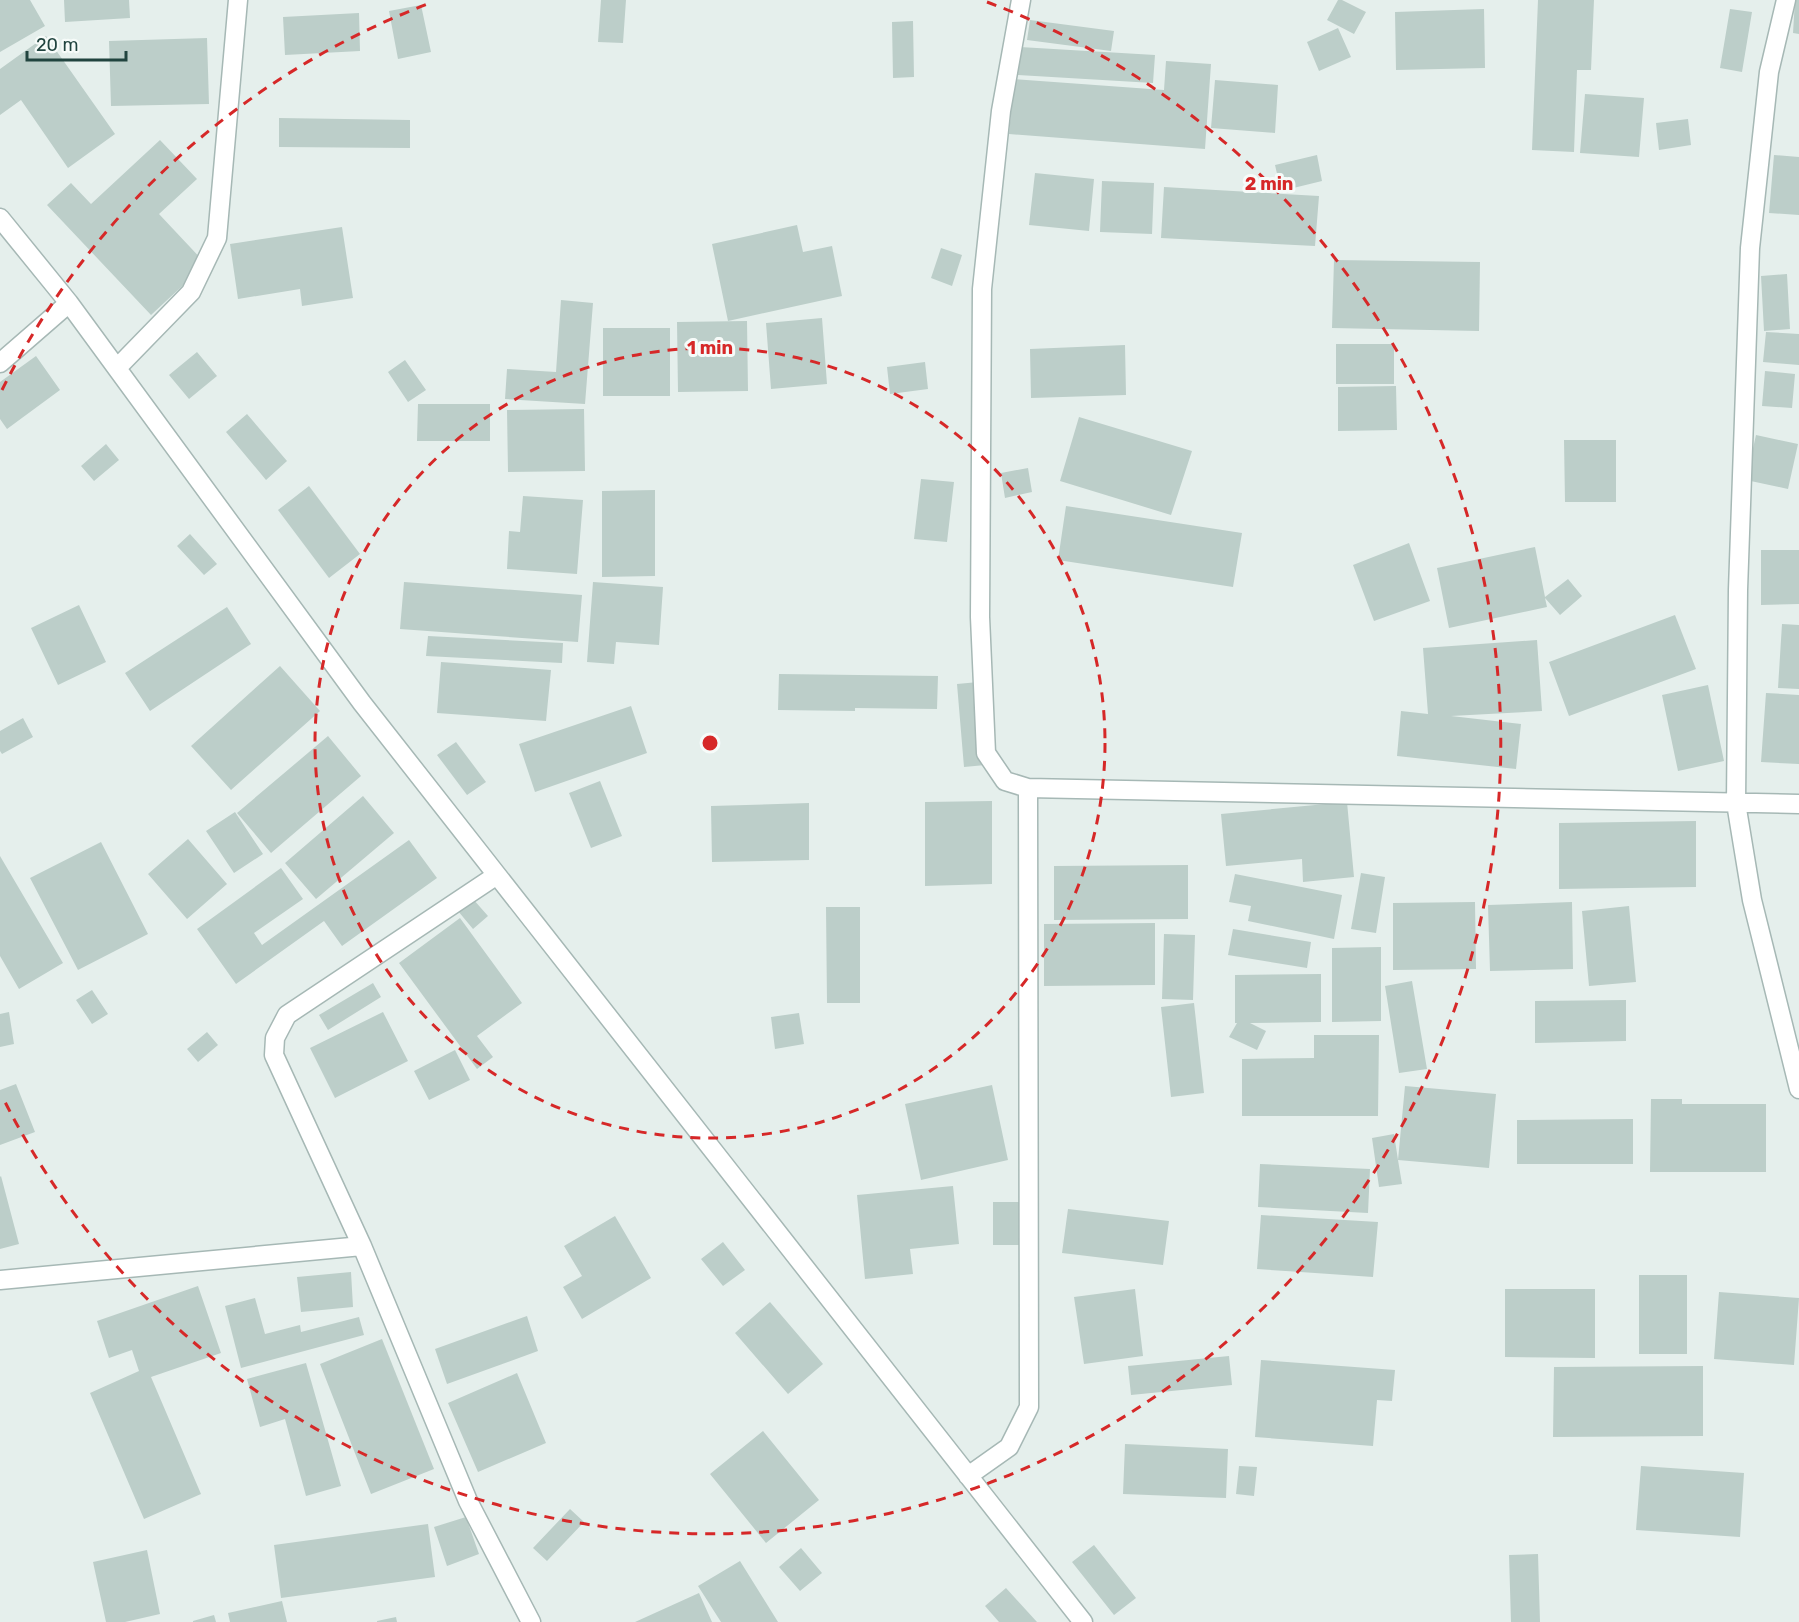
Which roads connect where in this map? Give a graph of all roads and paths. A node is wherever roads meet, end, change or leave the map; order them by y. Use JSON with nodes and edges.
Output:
{"nodes":[{"id":1,"x":238,"y":0,"type":"edge"},
{"id":2,"x":1021,"y":0,"type":"edge"},
{"id":3,"x":1786,"y":0,"type":"edge"},
{"id":4,"x":0,"y":218,"type":"edge"},
{"id":5,"x":69,"y":303,"type":"junction"},
{"id":6,"x":0,"y":363,"type":"edge"},
{"id":7,"x":117,"y":368,"type":"junction"},
{"id":8,"x":1028,"y":788,"type":"junction"},
{"id":9,"x":1736,"y":803,"type":"junction"},
{"id":10,"x":1799,"y":804,"type":"edge"},
{"id":11,"x":497,"y":875,"type":"junction"},
{"id":12,"x":1799,"y":1089,"type":"edge"},
{"id":13,"x":362,"y":1246,"type":"junction"},
{"id":14,"x":0,"y":1280,"type":"edge"},
{"id":15,"x":968,"y":1476,"type":"junction"},
{"id":16,"x":531,"y":1622,"type":"edge"},
{"id":17,"x":1083,"y":1622,"type":"edge"}],
"edges":[{"from":1,"to":7,"type":"street"},
{"from":2,"to":8,"type":"street"},
{"from":3,"to":9,"type":"street"},
{"from":4,"to":5,"type":"street"},
{"from":5,"to":6,"type":"street"},
{"from":5,"to":7,"type":"street"},
{"from":7,"to":11,"type":"street"},
{"from":8,"to":9,"type":"street"},
{"from":8,"to":15,"type":"street"},
{"from":9,"to":10,"type":"street"},
{"from":9,"to":12,"type":"street"},
{"from":11,"to":13,"type":"street"},
{"from":11,"to":15,"type":"street"},
{"from":13,"to":14,"type":"street"},
{"from":13,"to":16,"type":"street"},
{"from":15,"to":17,"type":"street"}]}
